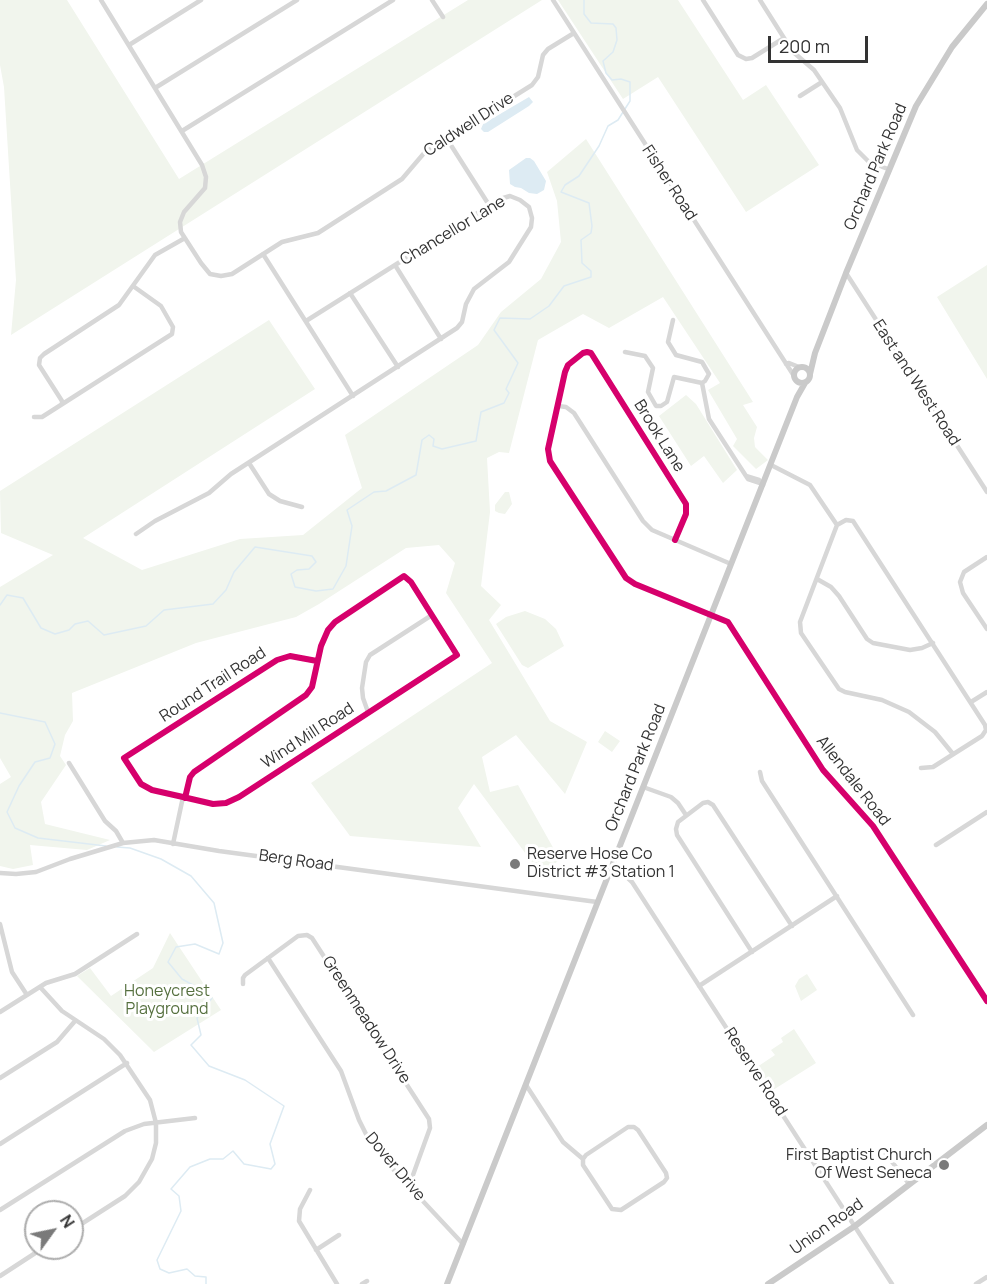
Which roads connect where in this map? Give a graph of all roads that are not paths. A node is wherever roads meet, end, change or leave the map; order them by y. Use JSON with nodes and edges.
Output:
{"nodes":[{"id":1,"x":201,"y":0,"type":"edge"},
{"id":2,"x":297,"y":0,"type":"edge"},
{"id":3,"x":393,"y":0,"type":"edge"},
{"id":4,"x":432,"y":0,"type":"edge"},
{"id":5,"x":703,"y":0,"type":"edge"},
{"id":6,"x":760,"y":0,"type":"edge"},
{"id":7,"x":103,"y":1,"type":"edge"},
{"id":8,"x":554,"y":1,"type":"edge"},
{"id":9,"x":987,"y":4,"type":"edge"},
{"id":10,"x":442,"y":17,"type":"dead end"},
{"id":11,"x":574,"y":33,"type":"junction"},
{"id":12,"x":784,"y":38,"type":"junction"},
{"id":13,"x":129,"y":45,"type":"junction"},
{"id":14,"x":822,"y":82,"type":"junction"},
{"id":15,"x":155,"y":88,"type":"junction"},
{"id":16,"x":800,"y":96,"type":"dead end"},
{"id":17,"x":182,"y":131,"type":"junction"},
{"id":18,"x":447,"y":138,"type":"junction"},
{"id":19,"x":888,"y":169,"type":"junction"},
{"id":20,"x":489,"y":205,"type":"junction"},
{"id":21,"x":185,"y":238,"type":"junction"},
{"id":22,"x":263,"y":254,"type":"junction"},
{"id":23,"x":395,"y":265,"type":"junction"},
{"id":24,"x":846,"y":273,"type":"junction"},
{"id":25,"x":133,"y":286,"type":"junction"},
{"id":26,"x":350,"y":293,"type":"junction"},
{"id":27,"x":673,"y":320,"type":"dead end"},
{"id":28,"x":306,"y":321,"type":"junction"},
{"id":29,"x":441,"y":339,"type":"junction"},
{"id":30,"x":586,"y":352,"type":"joint"},
{"id":31,"x":625,"y":352,"type":"dead end"},
{"id":32,"x":815,"y":353,"type":"junction"},
{"id":33,"x":786,"y":364,"type":"junction"},
{"id":34,"x":398,"y":367,"type":"junction"},
{"id":35,"x":801,"y":367,"type":"junction"},
{"id":36,"x":810,"y":374,"type":"junction"},
{"id":37,"x":794,"y":378,"type":"junction"},
{"id":38,"x":702,"y":382,"type":"junction"},
{"id":39,"x":805,"y":383,"type":"junction"},
{"id":40,"x":353,"y":396,"type":"junction"},
{"id":41,"x":797,"y":397,"type":"junction"},
{"id":42,"x":62,"y":404,"type":"junction"},
{"id":43,"x":558,"y":406,"type":"junction"},
{"id":44,"x":34,"y":417,"type":"dead end"},
{"id":45,"x":249,"y":463,"type":"junction"},
{"id":46,"x":771,"y":465,"type":"junction"},
{"id":47,"x":762,"y":484,"type":"junction"},
{"id":48,"x":987,"y":492,"type":"edge"},
{"id":49,"x":302,"y":507,"type":"dead end"},
{"id":50,"x":837,"y":525,"type":"junction"},
{"id":51,"x":136,"y":534,"type":"dead end"},
{"id":52,"x":675,"y":540,"type":"junction"},
{"id":53,"x":987,"y":557,"type":"edge"},
{"id":54,"x":732,"y":564,"type":"junction"},
{"id":55,"x":818,"y":579,"type":"junction"},
{"id":56,"x":432,"y":615,"type":"junction"},
{"id":57,"x":712,"y":615,"type":"junction"},
{"id":58,"x":987,"y":629,"type":"edge"},
{"id":59,"x":933,"y":643,"type":"junction"},
{"id":60,"x":317,"y":661,"type":"junction"},
{"id":61,"x":987,"y":692,"type":"edge"},
{"id":62,"x":971,"y":702,"type":"junction"},
{"id":63,"x":369,"y":712,"type":"junction"},
{"id":64,"x":158,"y":736,"type":"joint"},
{"id":65,"x":953,"y":754,"type":"junction"},
{"id":66,"x":69,"y":763,"type":"dead end"},
{"id":67,"x":921,"y":768,"type":"dead end"},
{"id":68,"x":760,"y":772,"type":"dead end"},
{"id":69,"x":643,"y":787,"type":"junction"},
{"id":70,"x":184,"y":797,"type":"junction"},
{"id":71,"x":987,"y":812,"type":"edge"},
{"id":72,"x":686,"y":815,"type":"junction"},
{"id":73,"x":123,"y":843,"type":"junction"},
{"id":74,"x":173,"y":844,"type":"junction"},
{"id":75,"x":936,"y":845,"type":"dead end"},
{"id":76,"x":612,"y":864,"type":"junction"},
{"id":77,"x":0,"y":873,"type":"edge"},
{"id":78,"x":837,"y":896,"type":"junction"},
{"id":79,"x":597,"y":902,"type":"junction"},
{"id":80,"x":0,"y":924,"type":"edge"},
{"id":81,"x":792,"y":926,"type":"junction"},
{"id":82,"x":137,"y":934,"type":"dead end"},
{"id":83,"x":752,"y":952,"type":"junction"},
{"id":84,"x":268,"y":958,"type":"junction"},
{"id":85,"x":243,"y":984,"type":"dead end"},
{"id":86,"x":699,"y":986,"type":"junction"},
{"id":87,"x":40,"y":987,"type":"junction"},
{"id":88,"x":27,"y":995,"type":"junction"},
{"id":89,"x":987,"y":1001,"type":"edge"},
{"id":90,"x":0,"y":1012,"type":"edge"},
{"id":91,"x":913,"y":1015,"type":"dead end"},
{"id":92,"x":75,"y":1021,"type":"junction"},
{"id":93,"x":126,"y":1063,"type":"junction"},
{"id":94,"x":0,"y":1078,"type":"edge"},
{"id":95,"x":526,"y":1085,"type":"junction"},
{"id":96,"x":195,"y":1118,"type":"dead end"},
{"id":97,"x":156,"y":1123,"type":"junction"},
{"id":98,"x":987,"y":1125,"type":"edge"},
{"id":99,"x":0,"y":1144,"type":"edge"},
{"id":100,"x":886,"y":1154,"type":"dead end"},
{"id":101,"x":583,"y":1159,"type":"junction"},
{"id":102,"x":909,"y":1184,"type":"junction"},
{"id":103,"x":409,"y":1186,"type":"junction"},
{"id":104,"x":310,"y":1190,"type":"dead end"},
{"id":105,"x":0,"y":1210,"type":"edge"},
{"id":106,"x":84,"y":1222,"type":"edge"},
{"id":107,"x":855,"y":1226,"type":"junction"},
{"id":108,"x":339,"y":1235,"type":"dead end"},
{"id":109,"x":463,"y":1244,"type":"junction"},
{"id":110,"x":316,"y":1250,"type":"junction"},
{"id":111,"x":25,"y":1260,"type":"edge"},
{"id":112,"x":0,"y":1276,"type":"edge"},
{"id":113,"x":987,"y":1277,"type":"edge"},
{"id":114,"x":368,"y":1281,"type":"dead end"},
{"id":115,"x":337,"y":1284,"type":"edge"},
{"id":116,"x":362,"y":1284,"type":"edge"},
{"id":117,"x":447,"y":1284,"type":"edge"},
{"id":118,"x":768,"y":1284,"type":"edge"},
{"id":119,"x":892,"y":1284,"type":"edge"},
{"id":120,"x":976,"y":1284,"type":"edge"}],
"edges":[{"from":1,"to":13,"type":"street"},
{"from":2,"to":15,"type":"street"},
{"from":3,"to":17,"type":"street"},
{"from":4,"to":10,"type":"street"},
{"from":5,"to":12,"type":"street"},
{"from":6,"to":12,"type":"street"},
{"from":7,"to":13,"type":"street"},
{"from":8,"to":11,"type":"street","name":"Fisher Road"},
{"from":9,"to":19,"type":"main road","name":"Orchard Park Road"},
{"from":11,"to":18,"type":"street","name":"Caldwell Drive"},
{"from":11,"to":33,"type":"street","name":"Fisher Road"},
{"from":12,"to":14,"type":"street"},
{"from":13,"to":15,"type":"street"},
{"from":14,"to":16,"type":"street"},
{"from":14,"to":19,"type":"street"},
{"from":15,"to":17,"type":"street"},
{"from":17,"to":21,"type":"street"},
{"from":18,"to":20,"type":"street"},
{"from":18,"to":22,"type":"street","name":"Caldwell Drive"},
{"from":19,"to":24,"type":"main road","name":"Orchard Park Road"},
{"from":20,"to":23,"type":"street","name":"Chancellor Lane"},
{"from":20,"to":29,"type":"street","name":"Chancellor Lane"},
{"from":21,"to":22,"type":"street","name":"Caldwell Drive"},
{"from":21,"to":25,"type":"street"},
{"from":22,"to":28,"type":"street"},
{"from":23,"to":26,"type":"street","name":"Chancellor Lane"},
{"from":23,"to":29,"type":"street"},
{"from":24,"to":32,"type":"main road","name":"Orchard Park Road"},
{"from":24,"to":48,"type":"street","name":"East and West Road"},
{"from":25,"to":42,"type":"street"},
{"from":25,"to":42,"type":"street"},
{"from":26,"to":28,"type":"street","name":"Chancellor Lane"},
{"from":26,"to":34,"type":"street"},
{"from":27,"to":38,"type":"street"},
{"from":28,"to":40,"type":"street"},
{"from":29,"to":34,"type":"street","name":"Chancellor Lane"},
{"from":30,"to":43,"type":"street","name":"Allendale Road"},
{"from":30,"to":52,"type":"street","name":"Brook Lane"},
{"from":31,"to":38,"type":"street"},
{"from":32,"to":35,"type":"main road","name":"Orchard Park Road"},
{"from":32,"to":36,"type":"main road","name":"Orchard Park Road"},
{"from":33,"to":35,"type":"street"},
{"from":33,"to":37,"type":"street","name":"Fisher Road"},
{"from":34,"to":40,"type":"street","name":"Chancellor Lane"},
{"from":35,"to":36,"type":"main road"},
{"from":35,"to":37,"type":"main road"},
{"from":36,"to":39,"type":"main road"},
{"from":37,"to":39,"type":"main road"},
{"from":37,"to":41,"type":"main road","name":"Orchard Park Road"},
{"from":38,"to":47,"type":"street"},
{"from":39,"to":41,"type":"main road","name":"Orchard Park Road"},
{"from":40,"to":45,"type":"street","name":"Chancellor Lane"},
{"from":41,"to":46,"type":"main road","name":"Orchard Park Road"},
{"from":42,"to":44,"type":"street"},
{"from":43,"to":52,"type":"street"},
{"from":43,"to":57,"type":"street","name":"Allendale Road"},
{"from":45,"to":49,"type":"street"},
{"from":45,"to":51,"type":"street","name":"Chancellor Lane"},
{"from":46,"to":47,"type":"main road","name":"Orchard Park Road"},
{"from":46,"to":50,"type":"street"},
{"from":47,"to":54,"type":"main road","name":"Orchard Park Road"},
{"from":50,"to":55,"type":"street"},
{"from":50,"to":59,"type":"street"},
{"from":52,"to":54,"type":"street"},
{"from":53,"to":58,"type":"street"},
{"from":54,"to":57,"type":"main road","name":"Orchard Park Road"},
{"from":55,"to":59,"type":"street"},
{"from":55,"to":65,"type":"street"},
{"from":56,"to":60,"type":"street"},
{"from":56,"to":63,"type":"street"},
{"from":56,"to":63,"type":"street","name":"Wind Mill Road"},
{"from":57,"to":69,"type":"main road","name":"Orchard Park Road"},
{"from":57,"to":89,"type":"street","name":"Allendale Road"},
{"from":59,"to":62,"type":"street"},
{"from":60,"to":64,"type":"street","name":"Round Trail Road"},
{"from":60,"to":70,"type":"street"},
{"from":61,"to":62,"type":"street"},
{"from":62,"to":65,"type":"street"},
{"from":63,"to":70,"type":"street","name":"Wind Mill Road"},
{"from":64,"to":70,"type":"street","name":"Wind Mill Road"},
{"from":65,"to":67,"type":"street"},
{"from":66,"to":73,"type":"street"},
{"from":68,"to":78,"type":"street"},
{"from":69,"to":72,"type":"street"},
{"from":69,"to":76,"type":"main road","name":"Orchard Park Road"},
{"from":70,"to":74,"type":"street"},
{"from":71,"to":75,"type":"street"},
{"from":72,"to":81,"type":"street"},
{"from":72,"to":83,"type":"street"},
{"from":73,"to":74,"type":"street","name":"Berg Road"},
{"from":73,"to":77,"type":"street","name":"Berg Road"},
{"from":74,"to":79,"type":"street","name":"Berg Road"},
{"from":76,"to":79,"type":"main road","name":"Orchard Park Road"},
{"from":76,"to":86,"type":"street","name":"Reserve Road"},
{"from":78,"to":81,"type":"street"},
{"from":78,"to":91,"type":"street"},
{"from":79,"to":95,"type":"main road","name":"Orchard Park Road"},
{"from":80,"to":88,"type":"street"},
{"from":81,"to":83,"type":"street"},
{"from":82,"to":87,"type":"street"},
{"from":83,"to":86,"type":"street"},
{"from":84,"to":85,"type":"street","name":"Greenmeadow Drive"},
{"from":84,"to":103,"type":"street","name":"Dover Drive"},
{"from":84,"to":103,"type":"street","name":"Greenmeadow Drive"},
{"from":86,"to":107,"type":"street","name":"Reserve Road"},
{"from":87,"to":88,"type":"street"},
{"from":87,"to":92,"type":"street"},
{"from":88,"to":90,"type":"street"},
{"from":92,"to":93,"type":"street"},
{"from":92,"to":94,"type":"street"},
{"from":93,"to":97,"type":"street"},
{"from":93,"to":99,"type":"street"},
{"from":95,"to":101,"type":"street"},
{"from":95,"to":109,"type":"main road","name":"Orchard Park Road"},
{"from":96,"to":97,"type":"street"},
{"from":97,"to":105,"type":"street"},
{"from":97,"to":106,"type":"street"},
{"from":98,"to":102,"type":"main road","name":"Union Road"},
{"from":100,"to":102,"type":"street"},
{"from":101,"to":101,"type":"street"},
{"from":102,"to":107,"type":"main road","name":"Union Road"},
{"from":103,"to":109,"type":"street","name":"Dover Drive"},
{"from":104,"to":110,"type":"street"},
{"from":107,"to":118,"type":"main road","name":"Union Road"},
{"from":107,"to":119,"type":"street","name":"Reserve Road"},
{"from":108,"to":110,"type":"street"},
{"from":109,"to":117,"type":"main road","name":"Orchard Park Road"},
{"from":110,"to":115,"type":"street"},
{"from":111,"to":112,"type":"street"},
{"from":113,"to":120,"type":"street"},
{"from":114,"to":116,"type":"street"}]}
